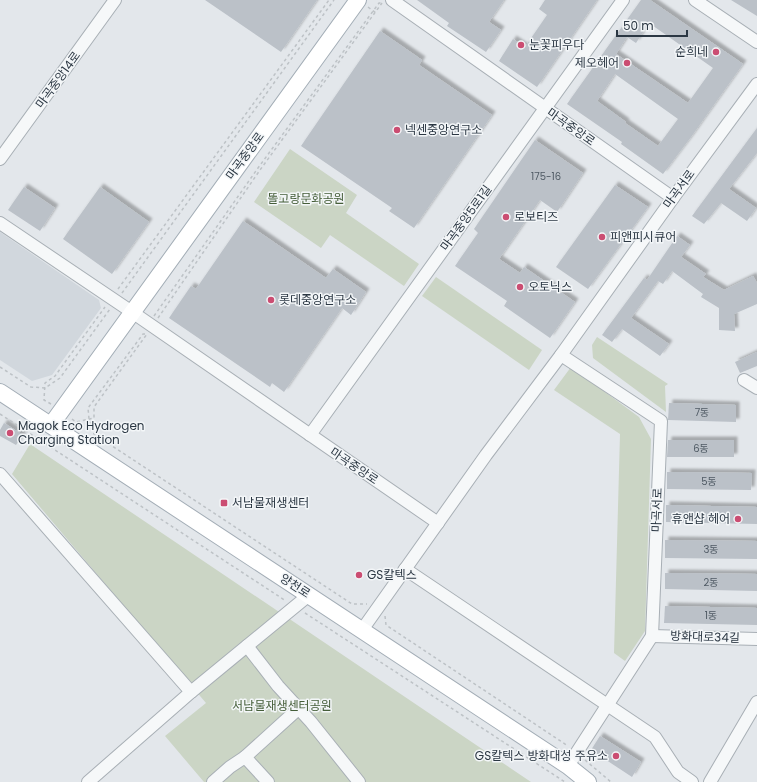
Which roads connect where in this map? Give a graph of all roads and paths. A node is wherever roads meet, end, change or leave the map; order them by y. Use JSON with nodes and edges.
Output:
{"nodes":[{"id":1,"x":115,"y":0,"type":"edge"},
{"id":2,"x":330,"y":0,"type":"edge"},
{"id":3,"x":334,"y":0,"type":"edge"},
{"id":4,"x":358,"y":0,"type":"edge"},
{"id":5,"x":623,"y":0,"type":"edge"},
{"id":6,"x":695,"y":0,"type":"edge"},
{"id":7,"x":387,"y":1,"type":"edge"},
{"id":8,"x":757,"y":42,"type":"edge"},
{"id":9,"x":757,"y":84,"type":"edge"},
{"id":10,"x":544,"y":108,"type":"junction"},
{"id":11,"x":0,"y":160,"type":"edge"},
{"id":12,"x":673,"y":198,"type":"junction"},
{"id":13,"x":0,"y":223,"type":"edge"},
{"id":14,"x":114,"y":300,"type":"junction"},
{"id":15,"x":132,"y":312,"type":"junction"},
{"id":16,"x":561,"y":355,"type":"junction"},
{"id":17,"x":0,"y":367,"type":"edge"},
{"id":18,"x":744,"y":380,"type":"dead end"},
{"id":19,"x":45,"y":388,"type":"junction"},
{"id":20,"x":757,"y":388,"type":"edge"},
{"id":21,"x":0,"y":392,"type":"edge"},
{"id":22,"x":0,"y":414,"type":"edge"},
{"id":23,"x":89,"y":419,"type":"junction"},
{"id":24,"x":51,"y":425,"type":"junction"},
{"id":25,"x":310,"y":435,"type":"junction"},
{"id":26,"x":0,"y":474,"type":"edge"},
{"id":27,"x":438,"y":523,"type":"junction"},
{"id":28,"x":405,"y":569,"type":"junction"},
{"id":29,"x":309,"y":595,"type":"junction"},
{"id":30,"x":367,"y":604,"type":"dead end"},
{"id":31,"x":295,"y":607,"type":"junction"},
{"id":32,"x":384,"y":616,"type":"dead end"},
{"id":33,"x":362,"y":630,"type":"junction"},
{"id":34,"x":652,"y":636,"type":"junction"},
{"id":35,"x":757,"y":639,"type":"edge"},
{"id":36,"x":247,"y":646,"type":"junction"},
{"id":37,"x":191,"y":692,"type":"junction"},
{"id":38,"x":757,"y":702,"type":"edge"},
{"id":39,"x":606,"y":706,"type":"junction"},
{"id":40,"x":298,"y":709,"type":"junction"},
{"id":41,"x":245,"y":757,"type":"junction"},
{"id":42,"x":572,"y":759,"type":"junction"},
{"id":43,"x":586,"y":781,"type":"edge"},
{"id":44,"x":88,"y":782,"type":"edge"},
{"id":45,"x":213,"y":782,"type":"edge"},
{"id":46,"x":268,"y":782,"type":"edge"},
{"id":47,"x":359,"y":782,"type":"edge"},
{"id":48,"x":565,"y":782,"type":"edge"},
{"id":49,"x":611,"y":782,"type":"edge"},
{"id":50,"x":692,"y":782,"type":"edge"},
{"id":51,"x":710,"y":782,"type":"edge"}],
"edges":[{"from":1,"to":11,"type":"street","name":"마곡중앙14로"},
{"from":2,"to":14,"type":"path"},
{"from":3,"to":14,"type":"path"},
{"from":4,"to":15,"type":"main road","name":"마곡중앙로"},
{"from":5,"to":10,"type":"street","name":"마곡중앙5로1길"},
{"from":6,"to":8,"type":"street"},
{"from":7,"to":7,"type":"path"},
{"from":7,"to":10,"type":"street","name":"마곡중앙로"},
{"from":9,"to":12,"type":"street","name":"마곡서로"},
{"from":10,"to":12,"type":"street","name":"마곡중앙로"},
{"from":10,"to":25,"type":"street","name":"마곡중앙5로1길"},
{"from":12,"to":16,"type":"street","name":"마곡서로"},
{"from":13,"to":14,"type":"street"},
{"from":14,"to":15,"type":"street"},
{"from":14,"to":19,"type":"path"},
{"from":14,"to":19,"type":"path"},
{"from":15,"to":24,"type":"main road","name":"마곡중앙로"},
{"from":15,"to":25,"type":"street","name":"마곡중앙로"},
{"from":16,"to":27,"type":"street","name":"마곡서로"},
{"from":16,"to":34,"type":"street","name":"마곡서로"},
{"from":17,"to":19,"type":"path"},
{"from":18,"to":20,"type":"street"},
{"from":21,"to":24,"type":"main road","name":"양천로"},
{"from":22,"to":31,"type":"path"},
{"from":23,"to":23,"type":"path"},
{"from":23,"to":30,"type":"path"},
{"from":24,"to":29,"type":"main road","name":"양천로"},
{"from":25,"to":27,"type":"street","name":"마곡중앙로"},
{"from":26,"to":37,"type":"street"},
{"from":27,"to":28,"type":"street","name":"마곡서로"},
{"from":28,"to":33,"type":"street","name":"마곡서로"},
{"from":28,"to":39,"type":"street"},
{"from":29,"to":31,"type":"street"},
{"from":29,"to":33,"type":"main road","name":"양천로"},
{"from":31,"to":36,"type":"street"},
{"from":31,"to":48,"type":"path"},
{"from":32,"to":42,"type":"path"},
{"from":33,"to":42,"type":"main road","name":"양천로"},
{"from":34,"to":35,"type":"street","name":"방화대로34길"},
{"from":34,"to":39,"type":"street"},
{"from":36,"to":37,"type":"street"},
{"from":36,"to":40,"type":"street"},
{"from":37,"to":44,"type":"street"},
{"from":38,"to":51,"type":"street"},
{"from":39,"to":42,"type":"street"},
{"from":39,"to":50,"type":"street"},
{"from":40,"to":41,"type":"street"},
{"from":40,"to":47,"type":"street"},
{"from":41,"to":45,"type":"street"},
{"from":41,"to":46,"type":"street"},
{"from":42,"to":43,"type":"main road","name":"양천로"},
{"from":42,"to":49,"type":"path"}]}
